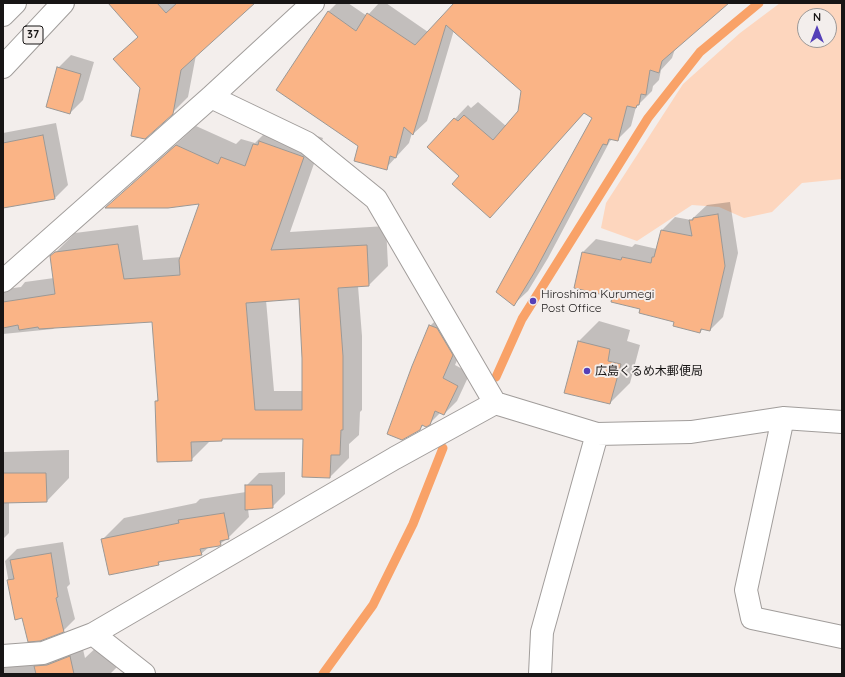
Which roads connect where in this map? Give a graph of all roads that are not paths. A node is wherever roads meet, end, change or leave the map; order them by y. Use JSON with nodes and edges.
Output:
{"nodes":[{"id":1,"x":15,"y":3,"type":"edge"},
{"id":2,"x":63,"y":3,"type":"edge"},
{"id":3,"x":313,"y":3,"type":"edge"},
{"id":4,"x":3,"y":15,"type":"edge"},
{"id":5,"x":3,"y":67,"type":"edge"},
{"id":6,"x":211,"y":97,"type":"junction"},
{"id":7,"x":3,"y":281,"type":"edge"},
{"id":8,"x":495,"y":403,"type":"junction"},
{"id":9,"x":783,"y":418,"type":"junction"},
{"id":10,"x":842,"y":422,"type":"edge"},
{"id":11,"x":597,"y":434,"type":"junction"},
{"id":12,"x":93,"y":634,"type":"junction"},
{"id":13,"x":842,"y":637,"type":"edge"},
{"id":14,"x":3,"y":656,"type":"edge"},
{"id":15,"x":144,"y":674,"type":"edge"},
{"id":16,"x":540,"y":674,"type":"edge"}],
"edges":[{"from":1,"to":4,"type":"street"},
{"from":2,"to":5,"type":"street","number":"37"},
{"from":3,"to":6,"type":"street"},
{"from":6,"to":7,"type":"street"},
{"from":6,"to":8,"type":"street"},
{"from":8,"to":11,"type":"street"},
{"from":8,"to":12,"type":"street"},
{"from":9,"to":10,"type":"street"},
{"from":9,"to":11,"type":"street"},
{"from":9,"to":13,"type":"street"},
{"from":11,"to":16,"type":"street"},
{"from":12,"to":14,"type":"street"},
{"from":12,"to":15,"type":"street"}]}
